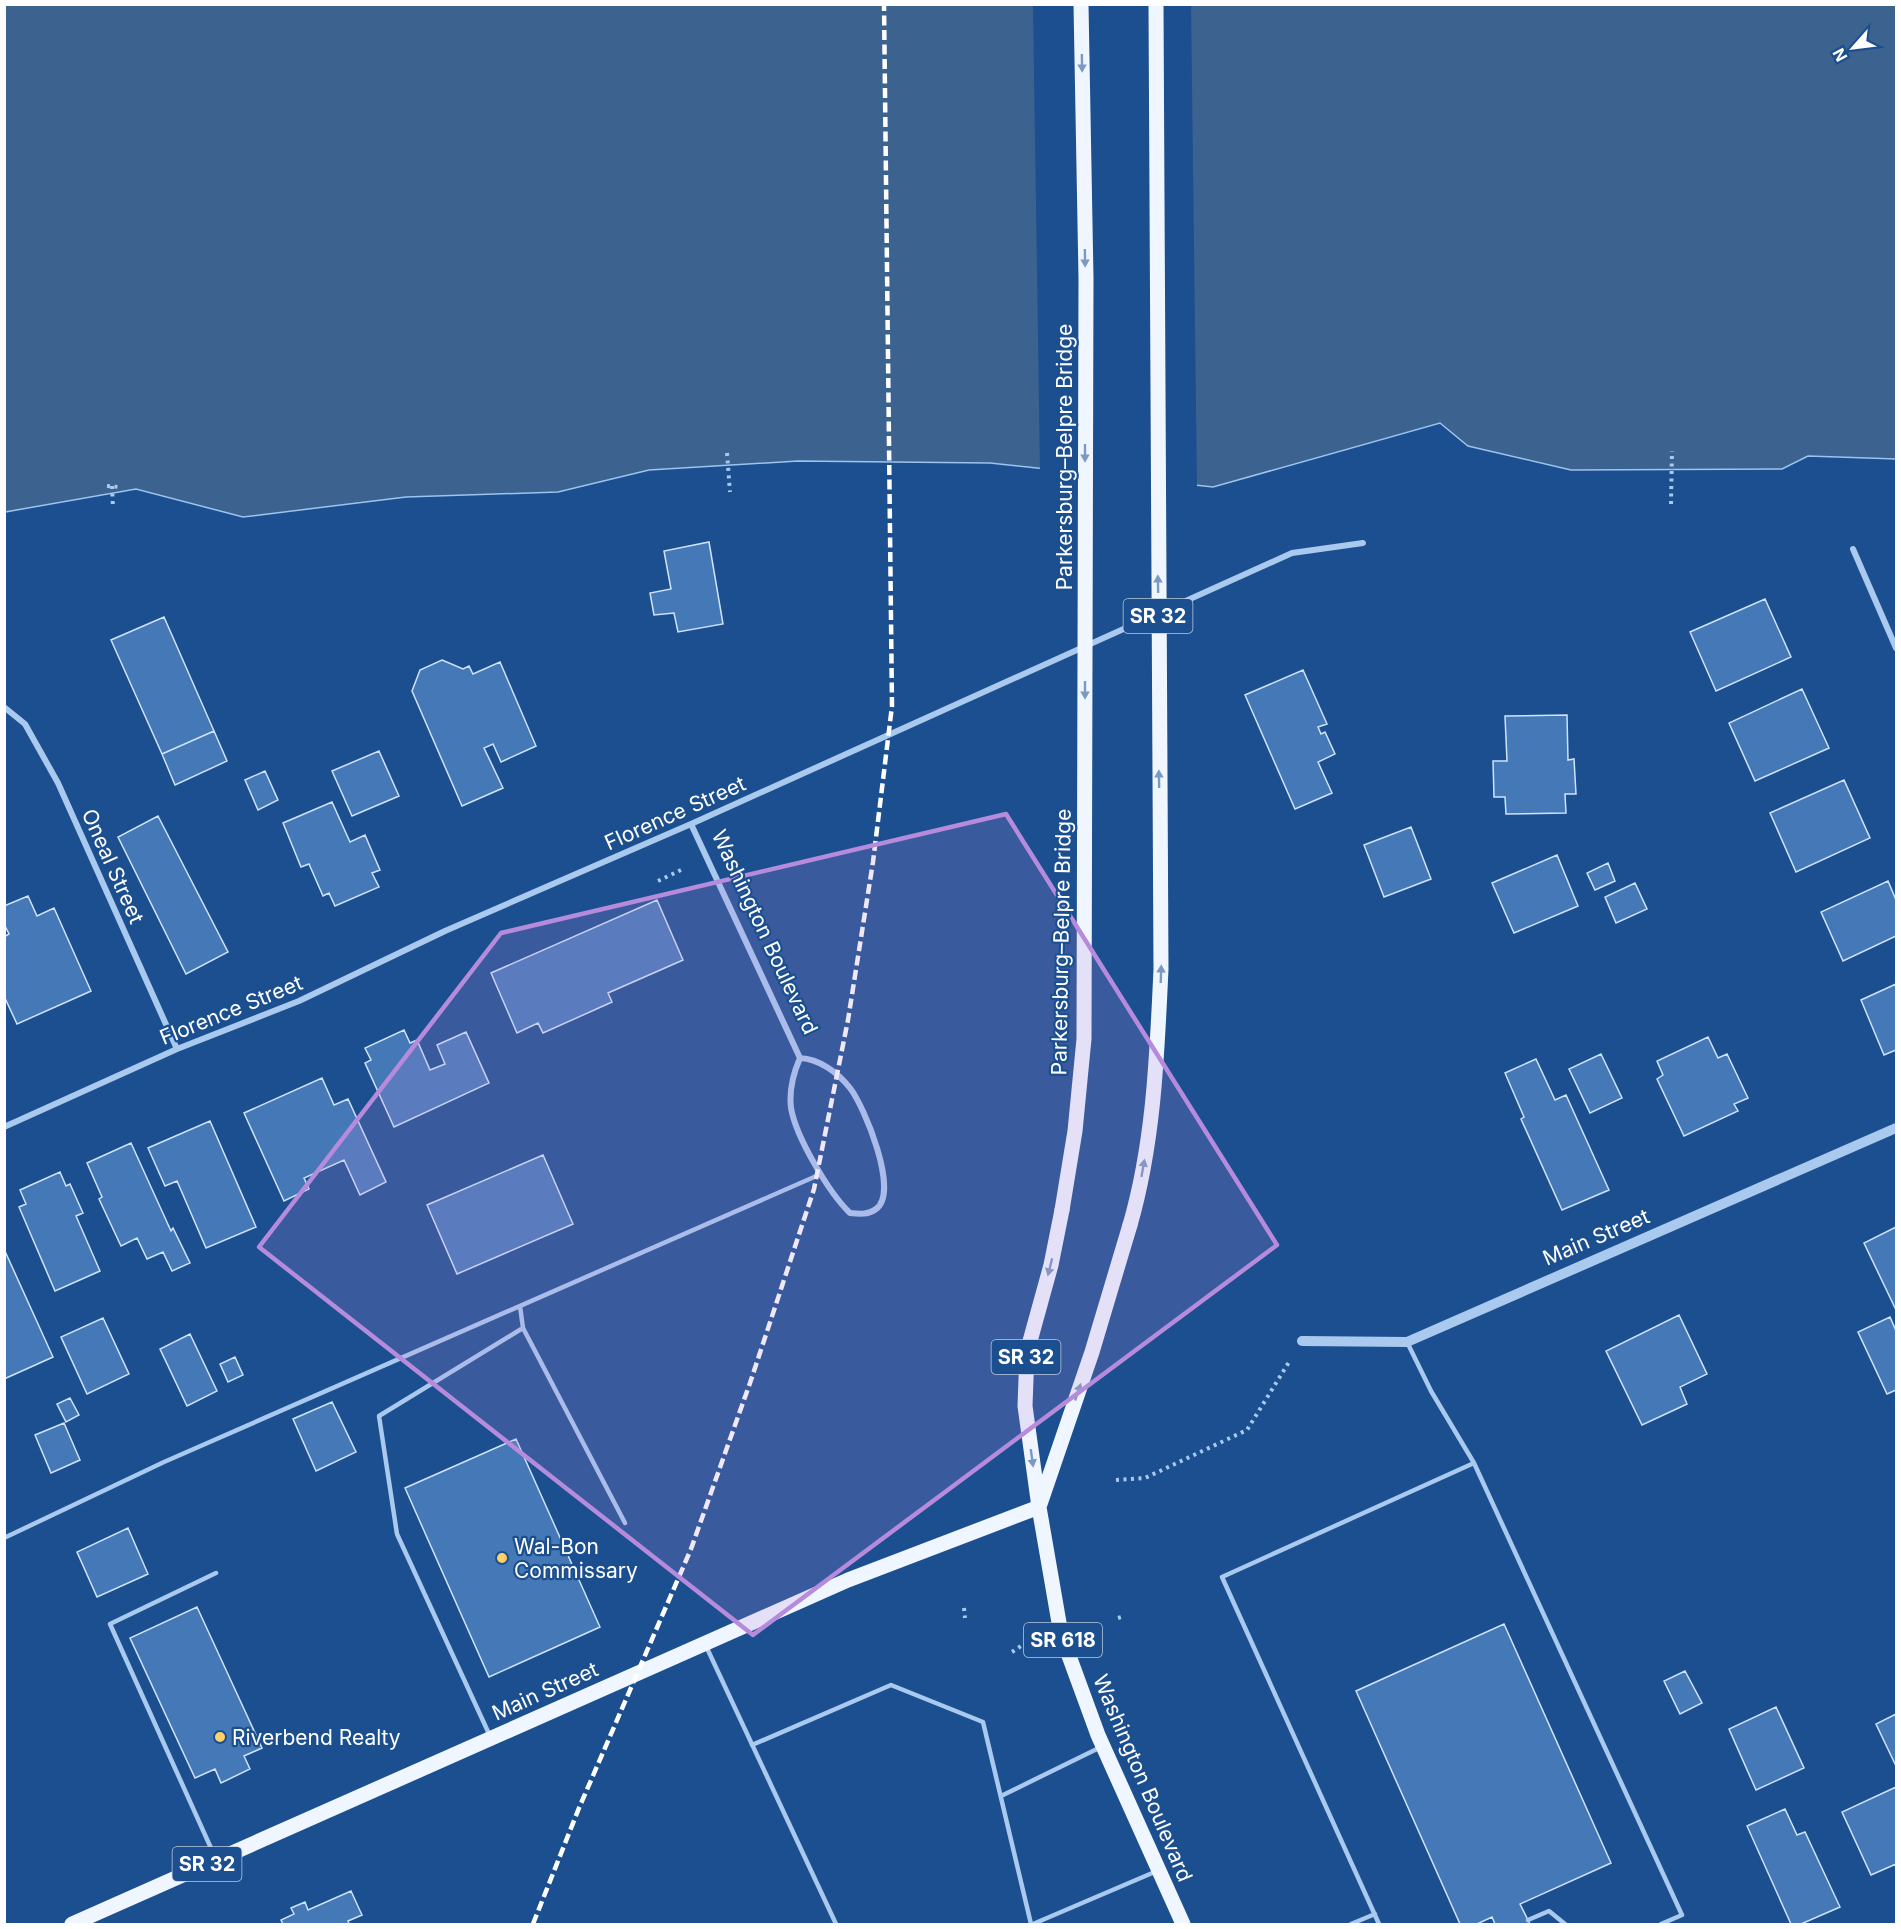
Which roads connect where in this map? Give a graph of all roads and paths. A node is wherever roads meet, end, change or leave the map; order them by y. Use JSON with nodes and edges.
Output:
{"nodes":[{"id":1,"x":1081,"y":4,"type":"edge"},
{"id":2,"x":1156,"y":4,"type":"edge"},
{"id":3,"x":1672,"y":451,"type":"dead end"},
{"id":4,"x":727,"y":453,"type":"dead end"},
{"id":5,"x":119,"y":487,"type":"dead end"},
{"id":6,"x":730,"y":492,"type":"dead end"},
{"id":7,"x":1671,"y":504,"type":"dead end"},
{"id":8,"x":113,"y":508,"type":"dead end"},
{"id":9,"x":1363,"y":543,"type":"dead end"},
{"id":10,"x":1853,"y":549,"type":"dead end"},
{"id":11,"x":1896,"y":648,"type":"edge"},
{"id":12,"x":4,"y":707,"type":"edge"},
{"id":13,"x":691,"y":824,"type":"junction"},
{"id":14,"x":683,"y":869,"type":"dead end"},
{"id":15,"x":658,"y":881,"type":"dead end"},
{"id":16,"x":177,"y":1049,"type":"junction"},
{"id":17,"x":800,"y":1058,"type":"junction"},
{"id":18,"x":4,"y":1127,"type":"edge"},
{"id":19,"x":1896,"y":1128,"type":"edge"},
{"id":20,"x":821,"y":1174,"type":"junction"},
{"id":21,"x":520,"y":1306,"type":"junction"},
{"id":22,"x":523,"y":1329,"type":"junction"},
{"id":23,"x":1302,"y":1341,"type":"joint"},
{"id":24,"x":1407,"y":1342,"type":"junction"},
{"id":25,"x":1474,"y":1463,"type":"junction"},
{"id":26,"x":1116,"y":1480,"type":"dead end"},
{"id":27,"x":1039,"y":1507,"type":"junction"},
{"id":28,"x":625,"y":1523,"type":"dead end"},
{"id":29,"x":4,"y":1538,"type":"edge"},
{"id":30,"x":216,"y":1574,"type":"dead end"},
{"id":31,"x":964,"y":1608,"type":"dead end"},
{"id":32,"x":1125,"y":1616,"type":"dead end"},
{"id":33,"x":965,"y":1618,"type":"dead end"},
{"id":34,"x":1118,"y":1618,"type":"dead end"},
{"id":35,"x":705,"y":1643,"type":"junction"},
{"id":36,"x":1021,"y":1646,"type":"dead end"},
{"id":37,"x":1012,"y":1652,"type":"dead end"},
{"id":38,"x":491,"y":1738,"type":"junction"},
{"id":39,"x":752,"y":1745,"type":"junction"},
{"id":40,"x":1103,"y":1746,"type":"junction"},
{"id":41,"x":1001,"y":1796,"type":"junction"},
{"id":42,"x":216,"y":1860,"type":"junction"},
{"id":43,"x":1159,"y":1870,"type":"junction"},
{"id":44,"x":1375,"y":1914,"type":"junction"},
{"id":45,"x":1528,"y":1920,"type":"dead end"},
{"id":46,"x":72,"y":1924,"type":"edge"},
{"id":47,"x":836,"y":1924,"type":"edge"},
{"id":48,"x":1032,"y":1924,"type":"edge"},
{"id":49,"x":1183,"y":1924,"type":"edge"},
{"id":50,"x":1351,"y":1924,"type":"edge"},
{"id":51,"x":1379,"y":1924,"type":"edge"},
{"id":52,"x":1565,"y":1924,"type":"edge"},
{"id":53,"x":1661,"y":1924,"type":"edge"}],
"edges":[{"from":1,"to":27,"type":"main road","name":"Parkersburg–Belpre Bridge","number":"SR 32","one_way":true,"bridge":true},
{"from":27,"to":2,"type":"main road","number":"SR 32","one_way":true,"bridge":true},
{"from":3,"to":7,"type":"path"},
{"from":4,"to":6,"type":"path"},
{"from":5,"to":8,"type":"path"},
{"from":9,"to":13,"type":"street","name":"Florence Street"},
{"from":10,"to":11,"type":"street"},
{"from":12,"to":16,"type":"street","name":"Oneal Street"},
{"from":13,"to":16,"type":"street","name":"Florence Street"},
{"from":13,"to":17,"type":"street","name":"Washington Boulevard"},
{"from":14,"to":15,"type":"path"},
{"from":16,"to":18,"type":"street","name":"Florence Street"},
{"from":17,"to":20,"type":"street","name":"Washington Boulevard"},
{"from":17,"to":20,"type":"street","name":"Washington Boulevard"},
{"from":19,"to":24,"type":"street","name":"Main Street"},
{"from":20,"to":21,"type":"lane"},
{"from":21,"to":22,"type":"lane"},
{"from":21,"to":29,"type":"lane"},
{"from":22,"to":28,"type":"lane"},
{"from":22,"to":38,"type":"lane"},
{"from":23,"to":24,"type":"street","name":"Main Street"},
{"from":23,"to":26,"type":"path"},
{"from":24,"to":25,"type":"lane"},
{"from":25,"to":44,"type":"lane"},
{"from":25,"to":53,"type":"lane"},
{"from":27,"to":35,"type":"main road","name":"Main Street","number":"SR 32"},
{"from":27,"to":40,"type":"main road","name":"Washington Boulevard","number":"SR 618"},
{"from":30,"to":42,"type":"lane"},
{"from":31,"to":33,"type":"path"},
{"from":32,"to":34,"type":"path"},
{"from":35,"to":38,"type":"main road","name":"Main Street","number":"SR 32"},
{"from":35,"to":39,"type":"lane"},
{"from":36,"to":37,"type":"path"},
{"from":38,"to":42,"type":"main road","name":"Main Street","number":"SR 32"},
{"from":39,"to":41,"type":"lane"},
{"from":39,"to":47,"type":"lane"},
{"from":40,"to":41,"type":"lane"},
{"from":40,"to":43,"type":"main road","name":"Washington Boulevard","number":"SR 618"},
{"from":41,"to":48,"type":"lane"},
{"from":42,"to":46,"type":"main road","name":"Main Street","number":"SR 32"},
{"from":43,"to":48,"type":"lane"},
{"from":43,"to":49,"type":"main road","name":"Washington Boulevard","number":"SR 618"},
{"from":44,"to":50,"type":"lane"},
{"from":44,"to":51,"type":"lane"},
{"from":45,"to":52,"type":"lane"}]}
